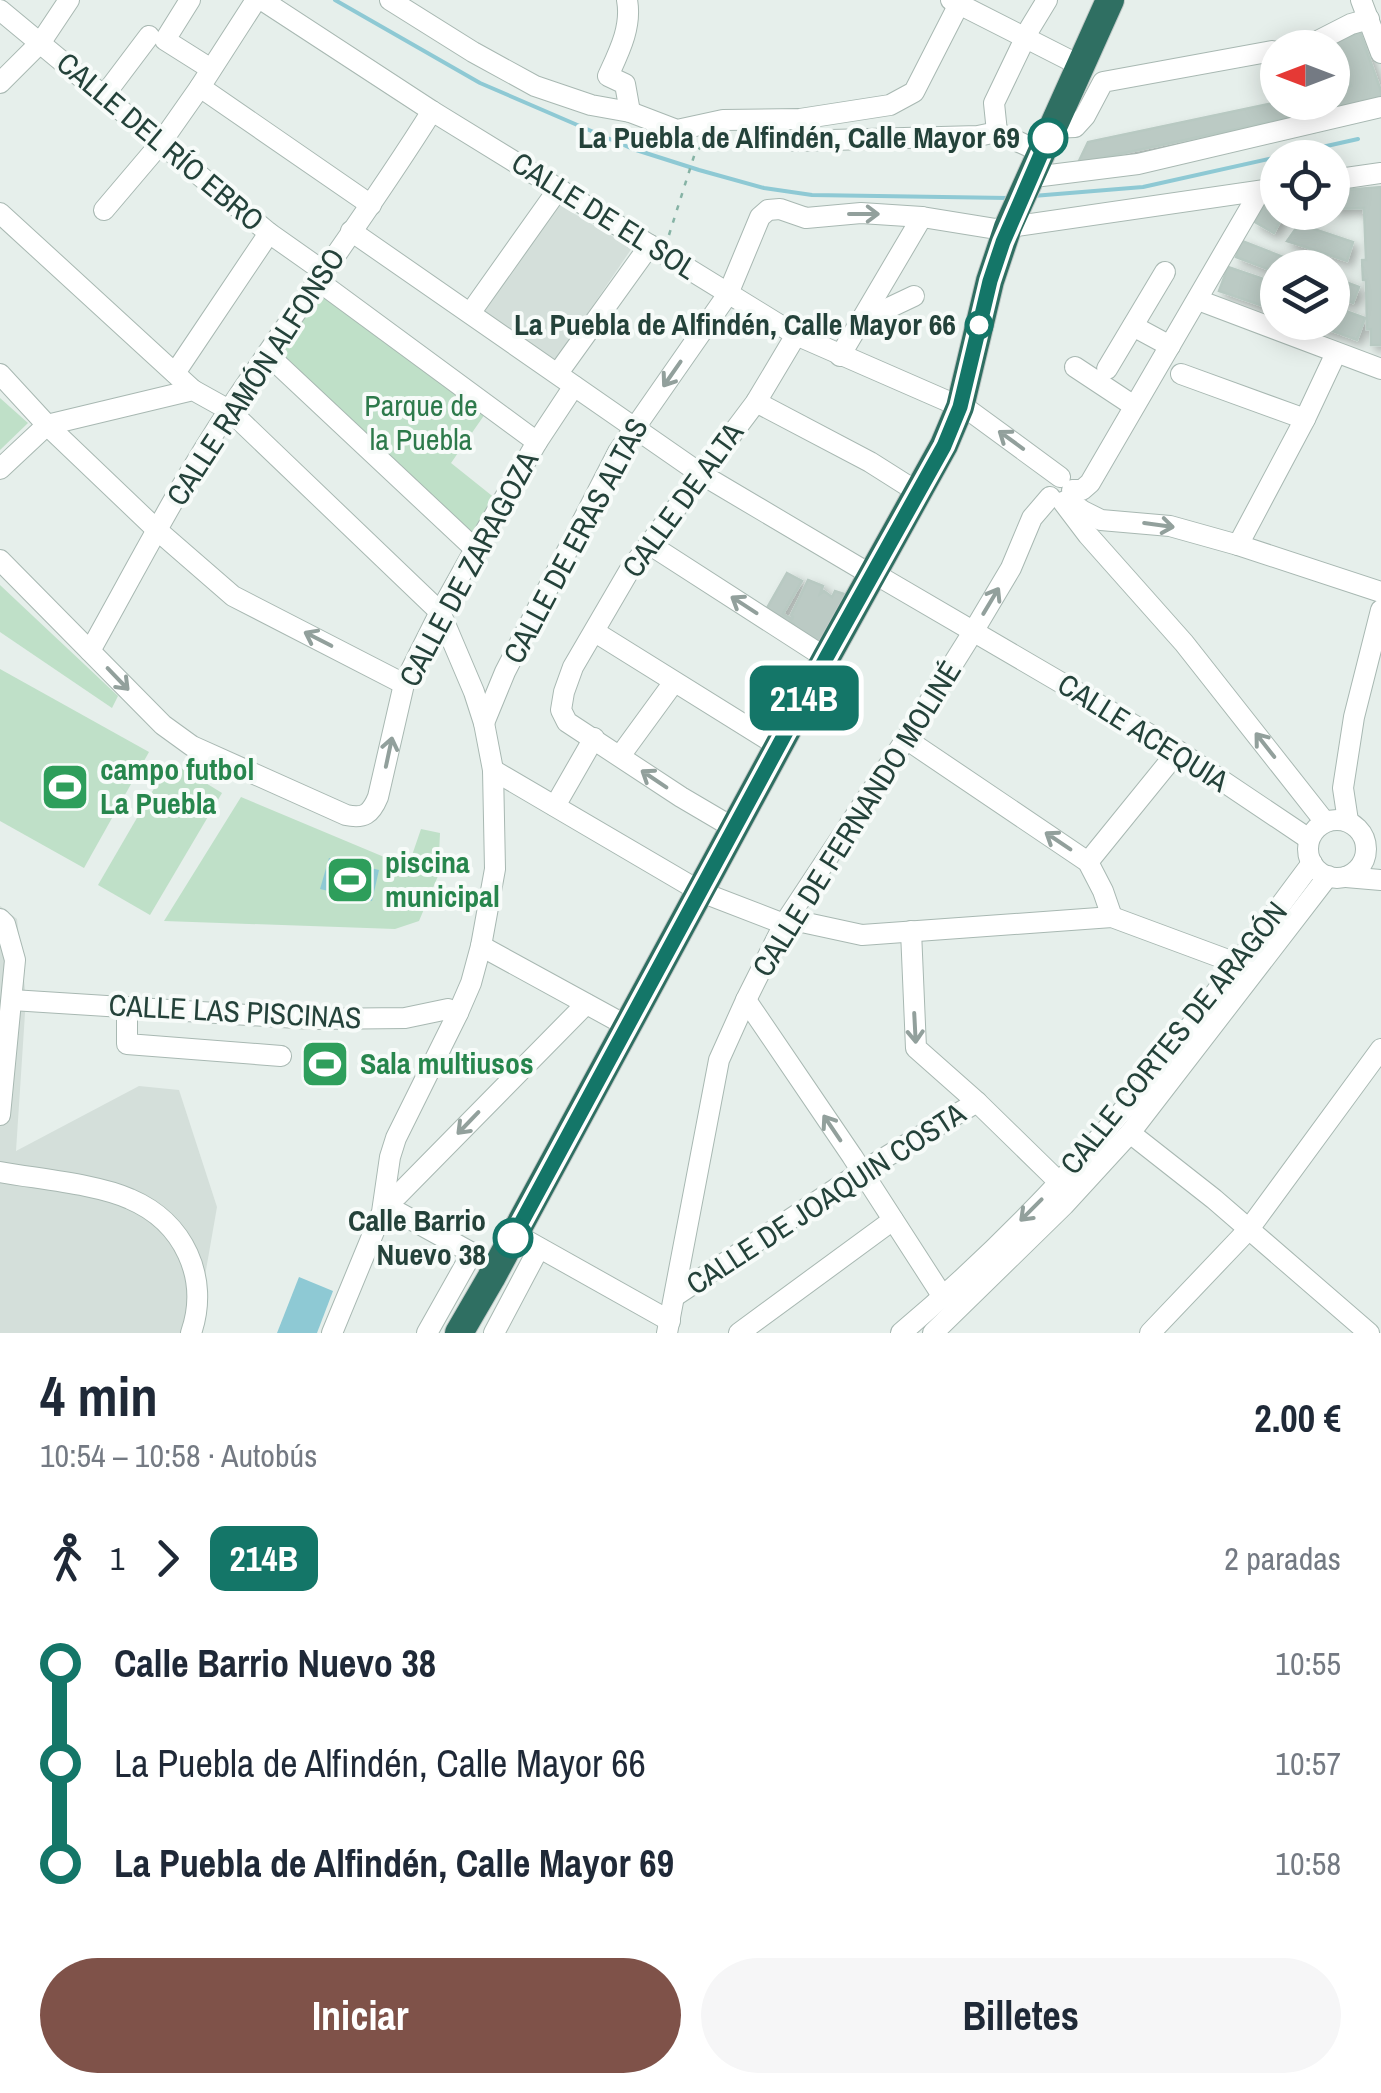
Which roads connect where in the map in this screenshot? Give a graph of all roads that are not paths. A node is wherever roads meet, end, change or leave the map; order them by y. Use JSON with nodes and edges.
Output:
{"nodes":[{"id":1,"x":69,"y":0,"type":"edge"},
{"id":2,"x":190,"y":0,"type":"edge"},
{"id":3,"x":259,"y":0,"type":"edge"},
{"id":4,"x":390,"y":0,"type":"edge"},
{"id":5,"x":627,"y":0,"type":"edge"},
{"id":6,"x":1047,"y":0,"type":"edge"},
{"id":7,"x":1110,"y":0,"type":"edge"},
{"id":8,"x":955,"y":2,"type":"edge"},
{"id":9,"x":0,"y":10,"type":"edge"},
{"id":10,"x":1365,"y":10,"type":"edge"},
{"id":11,"x":1339,"y":30,"type":"edge"},
{"id":12,"x":149,"y":36,"type":"dead end"},
{"id":13,"x":1026,"y":40,"type":"junction"},
{"id":14,"x":42,"y":42,"type":"junction"},
{"id":15,"x":1381,"y":52,"type":"edge"},
{"id":16,"x":1260,"y":53,"type":"edge"},
{"id":17,"x":1081,"y":66,"type":"junction"},
{"id":18,"x":206,"y":78,"type":"junction"},
{"id":19,"x":0,"y":82,"type":"edge"},
{"id":20,"x":104,"y":97,"type":"junction"},
{"id":21,"x":1381,"y":107,"type":"edge"},
{"id":22,"x":432,"y":111,"type":"junction"},
{"id":23,"x":630,"y":112,"type":"junction"},
{"id":24,"x":997,"y":132,"type":"junction"},
{"id":25,"x":794,"y":141,"type":"road end"},
{"id":26,"x":160,"y":144,"type":"junction"},
{"id":27,"x":1037,"y":160,"type":"junction"},
{"id":28,"x":1381,"y":173,"type":"edge"},
{"id":29,"x":1350,"y":177,"type":"edge"},
{"id":30,"x":560,"y":188,"type":"junction"},
{"id":31,"x":1260,"y":190,"type":"edge"},
{"id":32,"x":1260,"y":203,"type":"edge"},
{"id":33,"x":371,"y":205,"type":"junction"},
{"id":34,"x":104,"y":210,"type":"dead end"},
{"id":35,"x":0,"y":213,"type":"edge"},
{"id":36,"x":922,"y":217,"type":"junction"},
{"id":37,"x":1011,"y":220,"type":"junction"},
{"id":38,"x":352,"y":230,"type":"junction"},
{"id":39,"x":269,"y":233,"type":"junction"},
{"id":40,"x":657,"y":249,"type":"junction"},
{"id":41,"x":1166,"y":272,"type":"dead end"},
{"id":42,"x":320,"y":276,"type":"junction"},
{"id":43,"x":728,"y":294,"type":"junction"},
{"id":44,"x":914,"y":296,"type":"dead end"},
{"id":45,"x":1198,"y":300,"type":"junction"},
{"id":46,"x":471,"y":312,"type":"junction"},
{"id":47,"x":859,"y":322,"type":"junction"},
{"id":48,"x":1133,"y":326,"type":"junction"},
{"id":49,"x":796,"y":335,"type":"junction"},
{"id":50,"x":1170,"y":346,"type":"junction"},
{"id":51,"x":268,"y":354,"type":"junction"},
{"id":52,"x":1336,"y":354,"type":"junction"},
{"id":53,"x":840,"y":356,"type":"junction"},
{"id":54,"x":1075,"y":367,"type":"dead end"},
{"id":55,"x":1107,"y":369,"type":"dead end"},
{"id":56,"x":1381,"y":370,"type":"edge"},
{"id":57,"x":174,"y":373,"type":"junction"},
{"id":58,"x":0,"y":374,"type":"edge"},
{"id":59,"x":1181,"y":374,"type":"dead end"},
{"id":60,"x":566,"y":380,"type":"junction"},
{"id":61,"x":193,"y":390,"type":"junction"},
{"id":62,"x":756,"y":402,"type":"junction"},
{"id":63,"x":1134,"y":406,"type":"junction"},
{"id":64,"x":960,"y":407,"type":"junction"},
{"id":65,"x":229,"y":410,"type":"junction"},
{"id":66,"x":1305,"y":419,"type":"junction"},
{"id":67,"x":47,"y":425,"type":"junction"},
{"id":68,"x":635,"y":427,"type":"junction"},
{"id":69,"x":537,"y":442,"type":"junction"},
{"id":70,"x":0,"y":469,"type":"edge"},
{"id":71,"x":701,"y":474,"type":"junction"},
{"id":72,"x":920,"y":493,"type":"junction"},
{"id":73,"x":1062,"y":493,"type":"junction"},
{"id":74,"x":1094,"y":528,"type":"junction"},
{"id":75,"x":158,"y":530,"type":"junction"},
{"id":76,"x":649,"y":544,"type":"junction"},
{"id":77,"x":1238,"y":544,"type":"junction"},
{"id":78,"x":474,"y":549,"type":"junction"},
{"id":79,"x":0,"y":560,"type":"edge"},
{"id":80,"x":875,"y":574,"type":"junction"},
{"id":81,"x":1381,"y":592,"type":"edge"},
{"id":82,"x":1381,"y":610,"type":"edge"},
{"id":83,"x":440,"y":612,"type":"junction"},
{"id":84,"x":595,"y":632,"type":"junction"},
{"id":85,"x":973,"y":632,"type":"junction"},
{"id":86,"x":90,"y":651,"type":"junction"},
{"id":87,"x":826,"y":658,"type":"junction"},
{"id":88,"x":674,"y":682,"type":"junction"},
{"id":89,"x":404,"y":684,"type":"junction"},
{"id":90,"x":499,"y":688,"type":"junction"},
{"id":91,"x":474,"y":692,"type":"junction"},
{"id":92,"x":484,"y":723,"type":"junction"},
{"id":93,"x":594,"y":738,"type":"junction"},
{"id":94,"x":906,"y":738,"type":"junction"},
{"id":95,"x":778,"y":746,"type":"junction"},
{"id":96,"x":1178,"y":751,"type":"junction"},
{"id":97,"x":620,"y":756,"type":"junction"},
{"id":98,"x":493,"y":770,"type":"junction"},
{"id":99,"x":555,"y":806,"type":"junction"},
{"id":100,"x":1333,"y":821,"type":"junction"},
{"id":101,"x":732,"y":832,"type":"junction"},
{"id":102,"x":1310,"y":840,"type":"junction"},
{"id":103,"x":1367,"y":848,"type":"junction"},
{"id":104,"x":1088,"y":862,"type":"junction"},
{"id":105,"x":1329,"y":872,"type":"junction"},
{"id":106,"x":1381,"y":880,"type":"edge"},
{"id":107,"x":710,"y":897,"type":"junction"},
{"id":108,"x":1112,"y":918,"type":"junction"},
{"id":109,"x":0,"y":919,"type":"edge"},
{"id":110,"x":783,"y":927,"type":"junction"},
{"id":111,"x":910,"y":930,"type":"junction"},
{"id":112,"x":481,"y":946,"type":"junction"},
{"id":113,"x":1236,"y":963,"type":"junction"},
{"id":114,"x":12,"y":1000,"type":"junction"},
{"id":115,"x":746,"y":1000,"type":"junction"},
{"id":116,"x":586,"y":1004,"type":"junction"},
{"id":117,"x":128,"y":1007,"type":"junction"},
{"id":118,"x":458,"y":1013,"type":"junction"},
{"id":119,"x":627,"y":1026,"type":"junction"},
{"id":120,"x":1381,"y":1049,"type":"edge"},
{"id":121,"x":281,"y":1056,"type":"dead end"},
{"id":122,"x":977,"y":1102,"type":"junction"},
{"id":123,"x":0,"y":1115,"type":"edge"},
{"id":124,"x":1130,"y":1133,"type":"junction"},
{"id":125,"x":388,"y":1167,"type":"junction"},
{"id":126,"x":0,"y":1172,"type":"edge"},
{"id":127,"x":861,"y":1172,"type":"junction"},
{"id":128,"x":416,"y":1177,"type":"junction"},
{"id":129,"x":1059,"y":1182,"type":"junction"},
{"id":130,"x":384,"y":1205,"type":"junction"},
{"id":131,"x":893,"y":1220,"type":"junction"},
{"id":132,"x":1248,"y":1228,"type":"junction"},
{"id":133,"x":527,"y":1241,"type":"junction"},
{"id":134,"x":479,"y":1271,"type":"junction"},
{"id":135,"x":675,"y":1296,"type":"junction"},
{"id":136,"x":943,"y":1297,"type":"junction"},
{"id":137,"x":1381,"y":1326,"type":"edge"},
{"id":138,"x":668,"y":1327,"type":"edge"},
{"id":139,"x":504,"y":1330,"type":"edge"},
{"id":140,"x":191,"y":1333,"type":"edge"},
{"id":141,"x":332,"y":1333,"type":"edge"},
{"id":142,"x":427,"y":1333,"type":"edge"},
{"id":143,"x":459,"y":1333,"type":"edge"},
{"id":144,"x":739,"y":1333,"type":"edge"},
{"id":145,"x":901,"y":1333,"type":"edge"},
{"id":146,"x":933,"y":1333,"type":"edge"},
{"id":147,"x":1150,"y":1333,"type":"edge"},
{"id":148,"x":1372,"y":1333,"type":"edge"}],
"edges":[{"from":1,"to":14,"type":"street"},
{"from":2,"to":18,"type":"street"},
{"from":3,"to":18,"type":"street"},
{"from":3,"to":22,"type":"street","name":"CALLE DE EL SOL"},
{"from":4,"to":23,"type":"street"},
{"from":5,"to":23,"type":"street"},
{"from":6,"to":13,"type":"street"},
{"from":7,"to":17,"type":"highway"},
{"from":8,"to":13,"type":"street"},
{"from":8,"to":23,"type":"street"},
{"from":9,"to":14,"type":"street","name":"CALLE DEL RÍO EBRO"},
{"from":10,"to":11,"type":"street"},
{"from":10,"to":15,"type":"street"},
{"from":12,"to":20,"type":"street"},
{"from":13,"to":17,"type":"street"},
{"from":13,"to":24,"type":"street"},
{"from":14,"to":19,"type":"street"},
{"from":14,"to":20,"type":"street","name":"CALLE DEL RÍO EBRO"},
{"from":16,"to":27,"type":"street"},
{"from":17,"to":27,"type":"highway"},
{"from":18,"to":26,"type":"street"},
{"from":18,"to":33,"type":"street"},
{"from":20,"to":26,"type":"street","name":"CALLE DEL RÍO EBRO"},
{"from":21,"to":27,"type":"street"},
{"from":22,"to":30,"type":"street","name":"CALLE DE EL SOL"},
{"from":22,"to":33,"type":"street","name":"CALLE RAMÓN ALFONSO"},
{"from":24,"to":25,"type":"street"},
{"from":24,"to":27,"type":"street"},
{"from":26,"to":34,"type":"street"},
{"from":26,"to":39,"type":"street","name":"CALLE DEL RÍO EBRO"},
{"from":27,"to":37,"type":"highway"},
{"from":28,"to":29,"type":"street"},
{"from":30,"to":40,"type":"street","name":"CALLE DE EL SOL"},
{"from":30,"to":46,"type":"street"},
{"from":31,"to":37,"type":"street"},
{"from":32,"to":45,"type":"street"},
{"from":33,"to":38,"type":"street","name":"CALLE RAMÓN ALFONSO"},
{"from":35,"to":57,"type":"street"},
{"from":36,"to":37,"type":"street"},
{"from":43,"to":36,"type":"street","name":"CALLE DE ERAS ALTAS","one_way":true},
{"from":36,"to":47,"type":"street"},
{"from":37,"to":64,"type":"highway"},
{"from":38,"to":42,"type":"street","name":"CALLE RAMÓN ALFONSO"},
{"from":38,"to":46,"type":"street","name":"CALLE ACEQUIA"},
{"from":39,"to":42,"type":"street","name":"CALLE DEL RÍO EBRO"},
{"from":39,"to":57,"type":"street"},
{"from":40,"to":43,"type":"street","name":"CALLE DE EL SOL"},
{"from":40,"to":60,"type":"street","name":"CALLE DE ZARAGOZA"},
{"from":41,"to":48,"type":"street"},
{"from":42,"to":51,"type":"street","name":"CALLE RAMÓN ALFONSO"},
{"from":42,"to":69,"type":"street","name":"CALLE DEL RÍO EBRO"},
{"from":43,"to":49,"type":"street","name":"CALLE DE EL SOL"},
{"from":43,"to":68,"type":"street","name":"CALLE DE ERAS ALTAS","one_way":true},
{"from":44,"to":47,"type":"street"},
{"from":45,"to":50,"type":"street"},
{"from":45,"to":52,"type":"street"},
{"from":46,"to":60,"type":"street","name":"CALLE ACEQUIA"},
{"from":47,"to":53,"type":"street"},
{"from":48,"to":50,"type":"street"},
{"from":48,"to":55,"type":"street"},
{"from":49,"to":53,"type":"street","name":"CALLE DE EL SOL"},
{"from":49,"to":62,"type":"street","name":"CALLE DE ALTA"},
{"from":50,"to":63,"type":"street"},
{"from":51,"to":65,"type":"street","name":"CALLE RAMÓN ALFONSO"},
{"from":51,"to":78,"type":"street"},
{"from":52,"to":56,"type":"street"},
{"from":52,"to":66,"type":"street"},
{"from":53,"to":64,"type":"street","name":"CALLE DE EL SOL"},
{"from":54,"to":63,"type":"street"},
{"from":57,"to":61,"type":"street"},
{"from":58,"to":67,"type":"street"},
{"from":59,"to":66,"type":"street"},
{"from":60,"to":68,"type":"street","name":"CALLE ACEQUIA"},
{"from":60,"to":69,"type":"street","name":"CALLE DE ZARAGOZA"},
{"from":61,"to":65,"type":"street"},
{"from":61,"to":67,"type":"street"},
{"from":62,"to":71,"type":"street","name":"CALLE DE ALTA"},
{"from":62,"to":72,"type":"street"},
{"from":63,"to":73,"type":"street","name":"CALLE DE FERNANDO MOLINÉ"},
{"from":64,"to":72,"type":"highway"},
{"from":73,"to":64,"type":"street","name":"CALLE DE EL SOL","one_way":true},
{"from":65,"to":75,"type":"street","name":"CALLE RAMÓN ALFONSO"},
{"from":65,"to":83,"type":"street"},
{"from":66,"to":77,"type":"street"},
{"from":67,"to":70,"type":"street"},
{"from":67,"to":75,"type":"street"},
{"from":68,"to":71,"type":"street","name":"CALLE ACEQUIA"},
{"from":68,"to":90,"type":"street","name":"CALLE DE ERAS ALTAS"},
{"from":69,"to":78,"type":"street","name":"CALLE DE ZARAGOZA"},
{"from":71,"to":76,"type":"street","name":"CALLE DE ALTA"},
{"from":71,"to":80,"type":"street","name":"CALLE ACEQUIA"},
{"from":72,"to":80,"type":"highway"},
{"from":73,"to":74,"type":"street","name":"CALLE DE EL SOL"},
{"from":85,"to":73,"type":"street","name":"CALLE DE FERNANDO MOLINÉ","one_way":true},
{"from":74,"to":77,"type":"street","one_way":true},
{"from":100,"to":74,"type":"street","name":"CALLE DE EL SOL","one_way":true},
{"from":75,"to":86,"type":"street","name":"CALLE RAMÓN ALFONSO"},
{"from":89,"to":75,"type":"street","one_way":true},
{"from":76,"to":84,"type":"street","name":"CALLE DE ALTA"},
{"from":87,"to":76,"type":"street","one_way":true},
{"from":77,"to":81,"type":"street"},
{"from":78,"to":83,"type":"street","name":"CALLE DE ZARAGOZA"},
{"from":79,"to":86,"type":"street"},
{"from":80,"to":85,"type":"street","name":"CALLE ACEQUIA"},
{"from":80,"to":87,"type":"highway"},
{"from":82,"to":100,"type":"street"},
{"from":83,"to":89,"type":"street","name":"CALLE DE ZARAGOZA"},
{"from":83,"to":91,"type":"street"},
{"from":84,"to":88,"type":"street"},
{"from":84,"to":93,"type":"street","name":"CALLE DE ALTA"},
{"from":85,"to":94,"type":"street","name":"CALLE DE FERNANDO MOLINÉ"},
{"from":85,"to":96,"type":"street","name":"CALLE ACEQUIA"},
{"from":86,"to":89,"type":"street","name":"CALLE DE ZARAGOZA","one_way":true},
{"from":87,"to":95,"type":"highway"},
{"from":88,"to":95,"type":"street"},
{"from":88,"to":97,"type":"street"},
{"from":90,"to":91,"type":"street"},
{"from":90,"to":92,"type":"street","name":"CALLE DE ERAS ALTAS"},
{"from":91,"to":92,"type":"street"},
{"from":92,"to":98,"type":"street"},
{"from":93,"to":97,"type":"street"},
{"from":93,"to":99,"type":"street"},
{"from":104,"to":94,"type":"street","one_way":true},
{"from":94,"to":110,"type":"street","name":"CALLE DE FERNANDO MOLINÉ"},
{"from":95,"to":101,"type":"highway"},
{"from":96,"to":102,"type":"street","name":"CALLE ACEQUIA"},
{"from":96,"to":104,"type":"street"},
{"from":101,"to":97,"type":"street","one_way":true},
{"from":98,"to":99,"type":"street"},
{"from":98,"to":112,"type":"street"},
{"from":99,"to":107,"type":"street"},
{"from":100,"to":102,"type":"street"},
{"from":100,"to":103,"type":"street"},
{"from":101,"to":107,"type":"highway"},
{"from":102,"to":105,"type":"street"},
{"from":103,"to":105,"type":"street"},
{"from":103,"to":106,"type":"street"},
{"from":104,"to":108,"type":"street"},
{"from":105,"to":106,"type":"street"},
{"from":105,"to":113,"type":"street","name":"CALLE CORTES DE ARAGÓN"},
{"from":105,"to":124,"type":"street","name":"CALLE CORTES DE ARAGÓN"},
{"from":107,"to":110,"type":"street"},
{"from":107,"to":119,"type":"highway"},
{"from":108,"to":111,"type":"street"},
{"from":108,"to":113,"type":"street"},
{"from":109,"to":114,"type":"street"},
{"from":110,"to":111,"type":"street"},
{"from":110,"to":115,"type":"street","name":"CALLE DE FERNANDO MOLINÉ"},
{"from":111,"to":122,"type":"street","one_way":true},
{"from":112,"to":116,"type":"street"},
{"from":112,"to":118,"type":"street"},
{"from":113,"to":129,"type":"street","name":"CALLE CORTES DE ARAGÓN"},
{"from":114,"to":117,"type":"street","name":"CALLE LAS PISCINAS"},
{"from":114,"to":123,"type":"street"},
{"from":127,"to":115,"type":"street","one_way":true},
{"from":115,"to":135,"type":"street","name":"CALLE DE FERNANDO MOLINÉ"},
{"from":116,"to":119,"type":"street"},
{"from":116,"to":128,"type":"street","one_way":true},
{"from":117,"to":118,"type":"street","name":"CALLE LAS PISCINAS"},
{"from":117,"to":121,"type":"street"},
{"from":118,"to":125,"type":"street"},
{"from":119,"to":133,"type":"highway"},
{"from":120,"to":132,"type":"street"},
{"from":122,"to":127,"type":"street","name":"CALLE DE JOAQUIN COSTA"},
{"from":122,"to":129,"type":"street"},
{"from":124,"to":132,"type":"street"},
{"from":124,"to":146,"type":"street","name":"CALLE CORTES DE ARAGÓN"},
{"from":125,"to":128,"type":"street"},
{"from":125,"to":130,"type":"street"},
{"from":126,"to":140,"type":"street"},
{"from":127,"to":131,"type":"street"},
{"from":127,"to":135,"type":"street","name":"CALLE DE JOAQUIN COSTA"},
{"from":128,"to":130,"type":"street"},
{"from":129,"to":136,"type":"street","name":"CALLE CORTES DE ARAGÓN","one_way":true},
{"from":130,"to":134,"type":"street"},
{"from":130,"to":141,"type":"street"},
{"from":131,"to":136,"type":"street"},
{"from":131,"to":144,"type":"street"},
{"from":132,"to":147,"type":"street"},
{"from":132,"to":148,"type":"street"},
{"from":133,"to":134,"type":"highway"},
{"from":133,"to":138,"type":"street"},
{"from":133,"to":139,"type":"street"},
{"from":134,"to":142,"type":"street"},
{"from":134,"to":143,"type":"highway"},
{"from":135,"to":138,"type":"street","name":"CALLE DE FERNANDO MOLINÉ"},
{"from":136,"to":145,"type":"street","name":"CALLE CORTES DE ARAGÓN"},
{"from":137,"to":148,"type":"street"}]}
